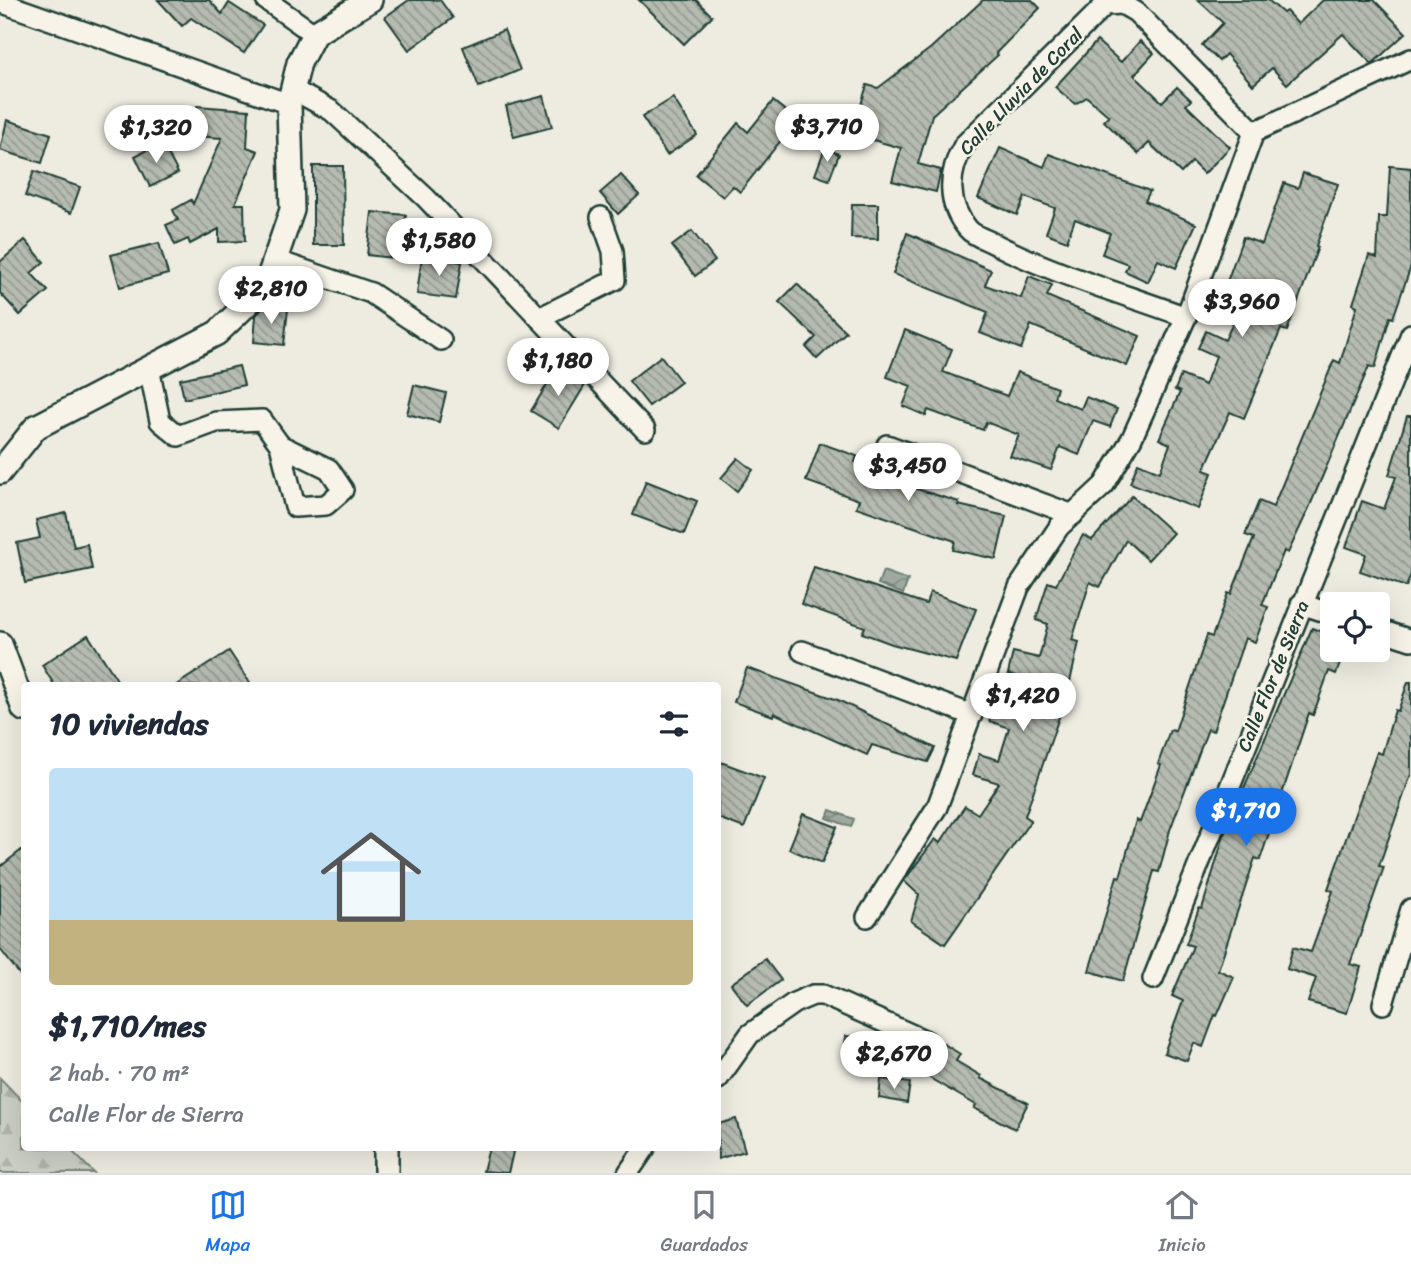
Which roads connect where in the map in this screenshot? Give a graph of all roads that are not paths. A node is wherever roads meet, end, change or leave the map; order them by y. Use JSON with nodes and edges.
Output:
{"nodes":[{"id":1,"x":266,"y":0,"type":"edge"},
{"id":2,"x":370,"y":0,"type":"edge"},
{"id":3,"x":0,"y":2,"type":"edge"},
{"id":4,"x":314,"y":34,"type":"junction"},
{"id":5,"x":1411,"y":59,"type":"edge"},
{"id":6,"x":290,"y":96,"type":"junction"},
{"id":7,"x":1254,"y":132,"type":"junction"},
{"id":8,"x":601,"y":217,"type":"dead end"},
{"id":9,"x":275,"y":260,"type":"junction"},
{"id":10,"x":1186,"y":317,"type":"junction"},
{"id":11,"x":539,"y":318,"type":"junction"},
{"id":12,"x":1411,"y":334,"type":"edge"},
{"id":13,"x":441,"y":340,"type":"dead end"},
{"id":14,"x":149,"y":368,"type":"junction"},
{"id":15,"x":645,"y":430,"type":"dead end"},
{"id":16,"x":279,"y":445,"type":"dead end"},
{"id":17,"x":887,"y":445,"type":"dead end"},
{"id":18,"x":0,"y":471,"type":"edge"},
{"id":19,"x":1073,"y":515,"type":"junction"},
{"id":20,"x":1301,"y":604,"type":"junction"},
{"id":21,"x":1320,"y":610,"type":"edge"},
{"id":22,"x":1390,"y":633,"type":"edge"},
{"id":23,"x":1411,"y":640,"type":"edge"},
{"id":24,"x":0,"y":644,"type":"edge"},
{"id":25,"x":802,"y":651,"type":"dead end"},
{"id":26,"x":21,"y":701,"type":"edge"},
{"id":27,"x":972,"y":715,"type":"junction"},
{"id":28,"x":1411,"y":909,"type":"edge"},
{"id":29,"x":867,"y":917,"type":"dead end"},
{"id":30,"x":1153,"y":979,"type":"dead end"},
{"id":31,"x":1383,"y":1004,"type":"dead end"},
{"id":32,"x":926,"y":1041,"type":"dead end"},
{"id":33,"x":721,"y":1075,"type":"edge"},
{"id":34,"x":386,"y":1151,"type":"edge"},
{"id":35,"x":643,"y":1151,"type":"edge"},
{"id":36,"x":386,"y":1173,"type":"edge"},
{"id":37,"x":628,"y":1173,"type":"edge"}],
"edges":[{"from":1,"to":4,"type":"street"},
{"from":2,"to":4,"type":"street"},
{"from":3,"to":6,"type":"street"},
{"from":4,"to":6,"type":"street"},
{"from":5,"to":7,"type":"street"},
{"from":6,"to":9,"type":"street"},
{"from":6,"to":11,"type":"street"},
{"from":7,"to":10,"type":"street"},
{"from":7,"to":10,"type":"street","name":"Calle Lluvia de Coral"},
{"from":8,"to":11,"type":"street"},
{"from":9,"to":13,"type":"street"},
{"from":9,"to":14,"type":"street"},
{"from":10,"to":19,"type":"street"},
{"from":11,"to":15,"type":"street"},
{"from":12,"to":20,"type":"street","name":"Calle Flor de Sierra"},
{"from":14,"to":16,"type":"street"},
{"from":14,"to":18,"type":"street"},
{"from":17,"to":19,"type":"street"},
{"from":19,"to":27,"type":"street"},
{"from":20,"to":21,"type":"street"},
{"from":20,"to":30,"type":"street","name":"Calle Flor de Sierra"},
{"from":22,"to":23,"type":"street"},
{"from":24,"to":26,"type":"street"},
{"from":25,"to":27,"type":"street"},
{"from":27,"to":29,"type":"street"},
{"from":28,"to":31,"type":"street"},
{"from":32,"to":33,"type":"street"},
{"from":34,"to":36,"type":"street"},
{"from":35,"to":37,"type":"street"}]}
